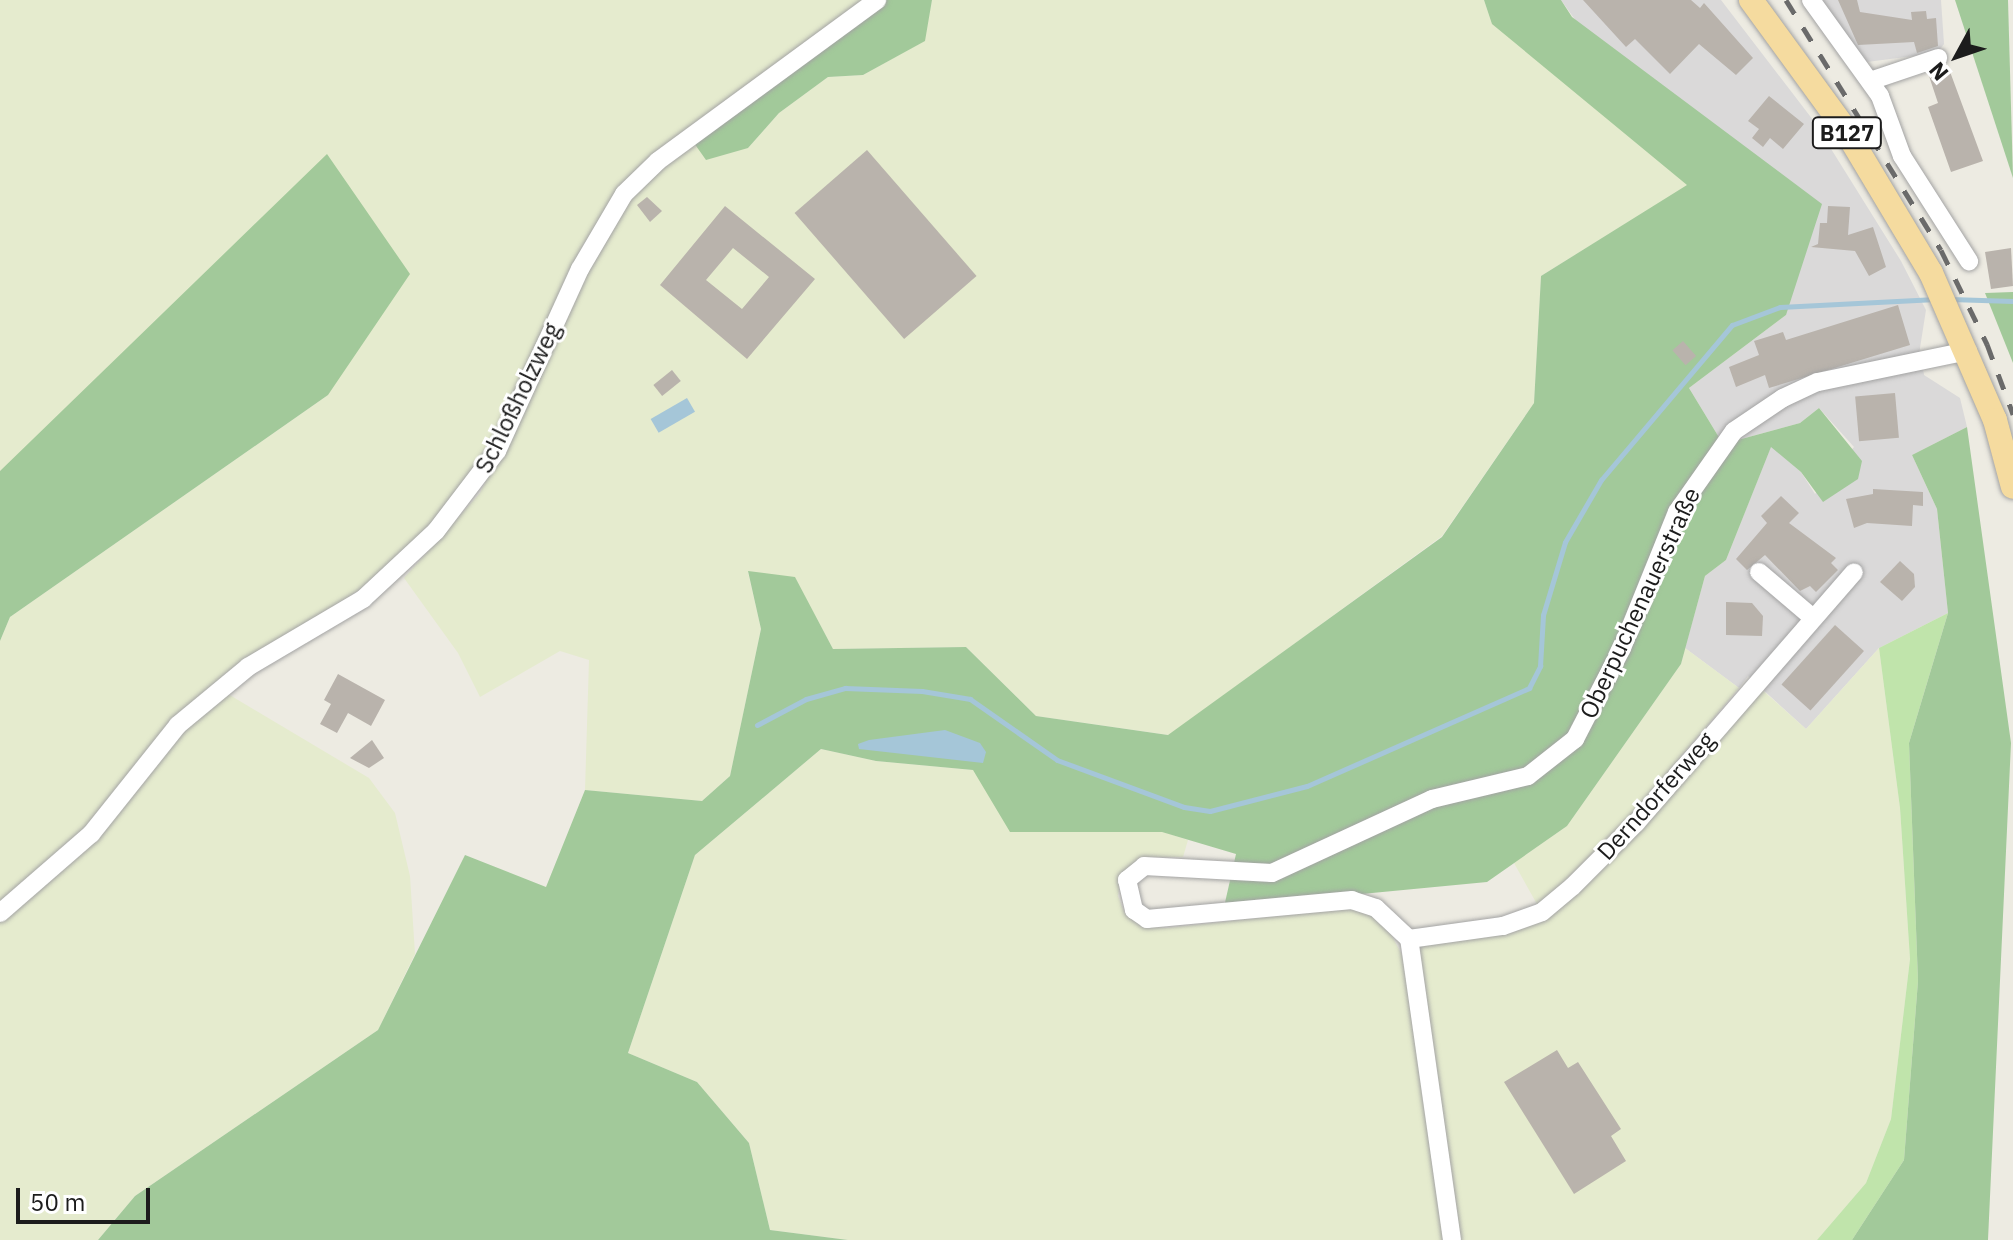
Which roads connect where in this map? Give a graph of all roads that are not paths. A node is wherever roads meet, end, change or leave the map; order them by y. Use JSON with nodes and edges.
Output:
{"nodes":[{"id":1,"x":877,"y":0,"type":"edge"},
{"id":2,"x":1751,"y":0,"type":"edge"},
{"id":3,"x":1811,"y":0,"type":"edge"},
{"id":4,"x":1938,"y":58,"type":"dead end"},
{"id":5,"x":1870,"y":81,"type":"junction"},
{"id":6,"x":1969,"y":261,"type":"dead end"},
{"id":7,"x":1968,"y":351,"type":"junction"},
{"id":8,"x":2013,"y":487,"type":"edge"},
{"id":9,"x":1759,"y":572,"type":"dead end"},
{"id":10,"x":1854,"y":572,"type":"dead end"},
{"id":11,"x":1813,"y":618,"type":"junction"},
{"id":12,"x":0,"y":913,"type":"edge"},
{"id":13,"x":1409,"y":939,"type":"junction"},
{"id":14,"x":1452,"y":1240,"type":"edge"}],
"edges":[{"from":1,"to":12,"type":"street","name":"Schloßholzweg"},
{"from":2,"to":7,"type":"main road","number":"B127"},
{"from":3,"to":5,"type":"street"},
{"from":4,"to":5,"type":"street"},
{"from":5,"to":6,"type":"street"},
{"from":7,"to":8,"type":"main road","number":"B127"},
{"from":7,"to":13,"type":"street","name":"Oberpuchenauerstraße"},
{"from":9,"to":11,"type":"street"},
{"from":10,"to":11,"type":"street","name":"Derndorferweg"},
{"from":11,"to":13,"type":"street","name":"Derndorferweg"},
{"from":13,"to":14,"type":"street"}]}
